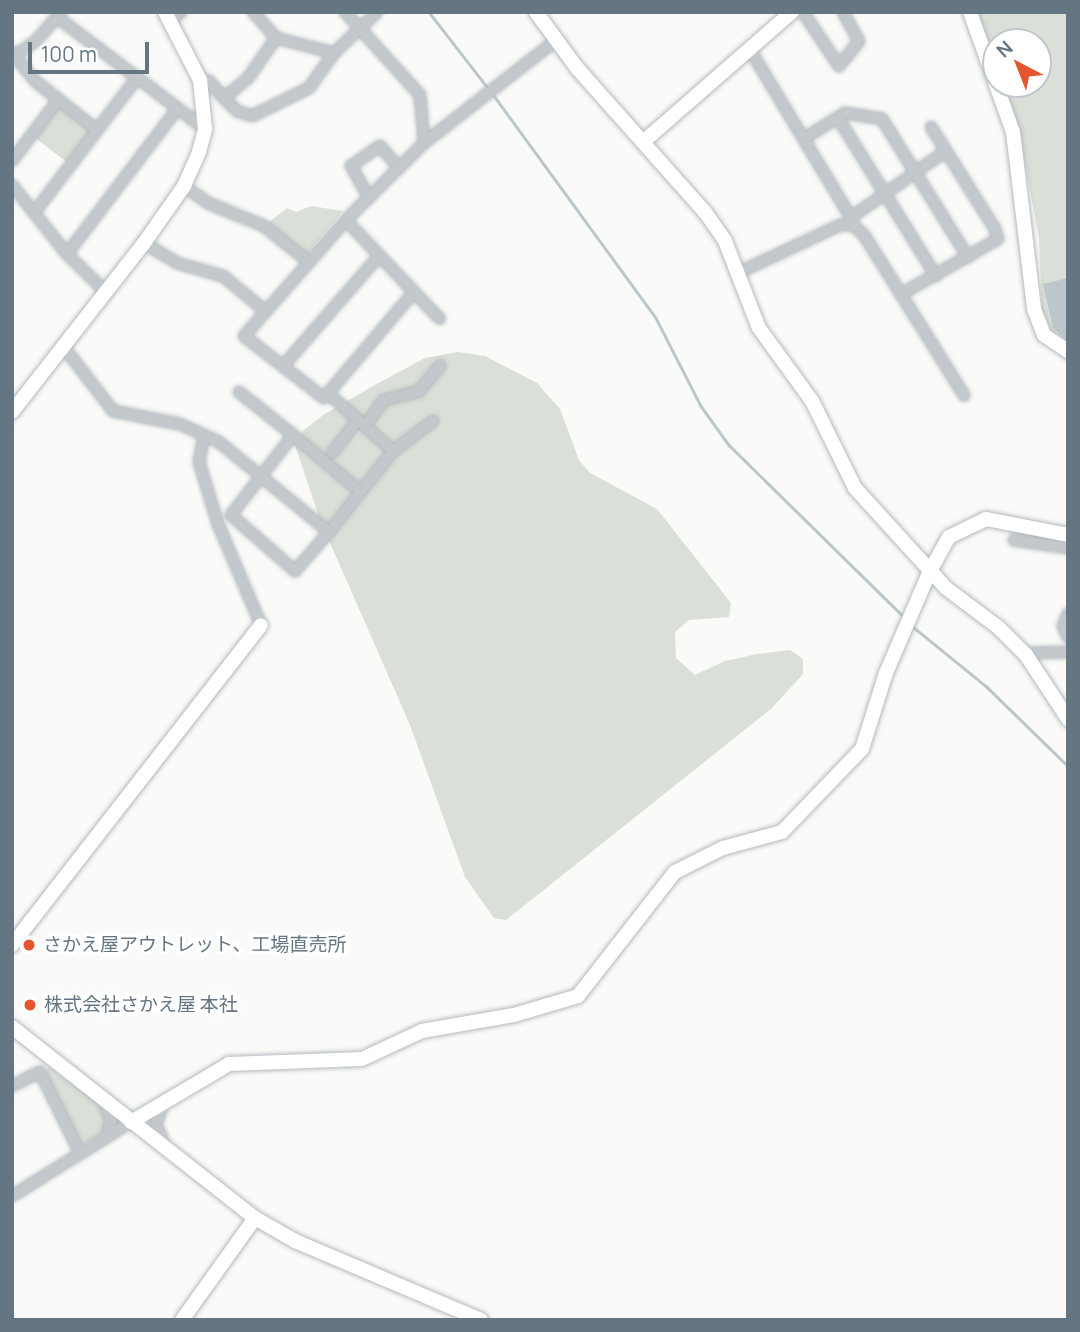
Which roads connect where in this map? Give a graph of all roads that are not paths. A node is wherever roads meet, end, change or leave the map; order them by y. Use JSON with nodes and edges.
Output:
{"nodes":[{"id":1,"x":253,"y":12,"type":"edge"},
{"id":2,"x":345,"y":12,"type":"edge"},
{"id":3,"x":377,"y":12,"type":"edge"},
{"id":4,"x":536,"y":12,"type":"edge"},
{"id":5,"x":792,"y":12,"type":"edge"},
{"id":6,"x":803,"y":12,"type":"edge"},
{"id":7,"x":843,"y":12,"type":"edge"},
{"id":8,"x":970,"y":12,"type":"edge"},
{"id":9,"x":58,"y":15,"type":"edge"},
{"id":10,"x":172,"y":15,"type":"edge"},
{"id":11,"x":775,"y":17,"type":"edge"},
{"id":12,"x":360,"y":28,"type":"junction"},
{"id":13,"x":276,"y":38,"type":"junction"},
{"id":14,"x":555,"y":41,"type":"junction"},
{"id":15,"x":749,"y":48,"type":"junction"},
{"id":16,"x":334,"y":53,"type":"junction"},
{"id":17,"x":14,"y":54,"type":"edge"},
{"id":18,"x":136,"y":79,"type":"junction"},
{"id":19,"x":200,"y":80,"type":"junction"},
{"id":20,"x":221,"y":94,"type":"junction"},
{"id":21,"x":58,"y":100,"type":"junction"},
{"id":22,"x":177,"y":109,"type":"junction"},
{"id":23,"x":838,"y":118,"type":"junction"},
{"id":24,"x":931,"y":127,"type":"dead end"},
{"id":25,"x":205,"y":129,"type":"junction"},
{"id":26,"x":97,"y":130,"type":"junction"},
{"id":27,"x":805,"y":138,"type":"junction"},
{"id":28,"x":643,"y":142,"type":"junction"},
{"id":29,"x":424,"y":143,"type":"junction"},
{"id":30,"x":946,"y":152,"type":"junction"},
{"id":31,"x":12,"y":161,"type":"edge"},
{"id":32,"x":399,"y":168,"type":"junction"},
{"id":33,"x":915,"y":172,"type":"junction"},
{"id":34,"x":12,"y":185,"type":"edge"},
{"id":35,"x":184,"y":186,"type":"junction"},
{"id":36,"x":886,"y":193,"type":"junction"},
{"id":37,"x":369,"y":198,"type":"junction"},
{"id":38,"x":34,"y":213,"type":"junction"},
{"id":39,"x":346,"y":220,"type":"junction"},
{"id":40,"x":853,"y":221,"type":"junction"},
{"id":41,"x":144,"y":243,"type":"junction"},
{"id":42,"x":67,"y":254,"type":"junction"},
{"id":43,"x":379,"y":256,"type":"junction"},
{"id":44,"x":968,"y":257,"type":"junction"},
{"id":45,"x":309,"y":262,"type":"junction"},
{"id":46,"x":740,"y":272,"type":"junction"},
{"id":47,"x":936,"y":276,"type":"junction"},
{"id":48,"x":106,"y":292,"type":"junction"},
{"id":49,"x":414,"y":292,"type":"junction"},
{"id":50,"x":901,"y":294,"type":"junction"},
{"id":51,"x":265,"y":311,"type":"junction"},
{"id":52,"x":440,"y":320,"type":"dead end"},
{"id":53,"x":63,"y":346,"type":"junction"},
{"id":54,"x":1068,"y":351,"type":"edge"},
{"id":55,"x":283,"y":366,"type":"junction"},
{"id":56,"x":440,"y":366,"type":"dead end"},
{"id":57,"x":239,"y":392,"type":"dead end"},
{"id":58,"x":328,"y":393,"type":"junction"},
{"id":59,"x":964,"y":395,"type":"dead end"},
{"id":60,"x":12,"y":412,"type":"edge"},
{"id":61,"x":433,"y":421,"type":"dead end"},
{"id":62,"x":361,"y":423,"type":"junction"},
{"id":63,"x":293,"y":435,"type":"junction"},
{"id":64,"x":204,"y":436,"type":"junction"},
{"id":65,"x":393,"y":451,"type":"junction"},
{"id":66,"x":332,"y":453,"type":"dead end"},
{"id":67,"x":261,"y":476,"type":"junction"},
{"id":68,"x":360,"y":491,"type":"junction"},
{"id":69,"x":329,"y":532,"type":"junction"},
{"id":70,"x":1068,"y":535,"type":"edge"},
{"id":71,"x":1014,"y":540,"type":"dead end"},
{"id":72,"x":1068,"y":548,"type":"edge"},
{"id":73,"x":930,"y":571,"type":"junction"},
{"id":74,"x":1068,"y":614,"type":"edge"},
{"id":75,"x":261,"y":625,"type":"joint"},
{"id":76,"x":1068,"y":637,"type":"edge"},
{"id":77,"x":1068,"y":652,"type":"edge"},
{"id":78,"x":1024,"y":653,"type":"junction"},
{"id":79,"x":1068,"y":719,"type":"edge"},
{"id":80,"x":12,"y":945,"type":"edge"},
{"id":81,"x":12,"y":1027,"type":"edge"},
{"id":82,"x":12,"y":1086,"type":"edge"},
{"id":83,"x":174,"y":1095,"type":"junction"},
{"id":84,"x":102,"y":1099,"type":"junction"},
{"id":85,"x":131,"y":1122,"type":"junction"},
{"id":86,"x":104,"y":1138,"type":"junction"},
{"id":87,"x":170,"y":1152,"type":"junction"},
{"id":88,"x":80,"y":1153,"type":"junction"},
{"id":89,"x":12,"y":1196,"type":"edge"},
{"id":90,"x":255,"y":1218,"type":"junction"},
{"id":91,"x":182,"y":1320,"type":"edge"},
{"id":92,"x":481,"y":1320,"type":"edge"}],
"edges":[{"from":1,"to":13,"type":"street"},
{"from":2,"to":12,"type":"street"},
{"from":3,"to":12,"type":"street"},
{"from":4,"to":14,"type":"street"},
{"from":5,"to":11,"type":"street"},
{"from":6,"to":7,"type":"street"},
{"from":8,"to":54,"type":"street"},
{"from":9,"to":17,"type":"street"},
{"from":9,"to":18,"type":"street"},
{"from":10,"to":19,"type":"street"},
{"from":11,"to":15,"type":"street"},
{"from":12,"to":16,"type":"street"},
{"from":12,"to":29,"type":"street"},
{"from":13,"to":16,"type":"street"},
{"from":13,"to":20,"type":"street"},
{"from":14,"to":28,"type":"street"},
{"from":14,"to":29,"type":"street"},
{"from":15,"to":27,"type":"street"},
{"from":15,"to":28,"type":"street"},
{"from":16,"to":20,"type":"street"},
{"from":17,"to":21,"type":"street"},
{"from":18,"to":22,"type":"street"},
{"from":18,"to":26,"type":"street"},
{"from":19,"to":20,"type":"street"},
{"from":19,"to":25,"type":"street"},
{"from":21,"to":26,"type":"street"},
{"from":21,"to":31,"type":"street"},
{"from":22,"to":25,"type":"street"},
{"from":22,"to":42,"type":"street"},
{"from":23,"to":27,"type":"street"},
{"from":23,"to":33,"type":"street"},
{"from":23,"to":36,"type":"street"},
{"from":24,"to":30,"type":"street"},
{"from":25,"to":35,"type":"street"},
{"from":26,"to":38,"type":"street"},
{"from":27,"to":40,"type":"street"},
{"from":28,"to":46,"type":"street"},
{"from":29,"to":32,"type":"street"},
{"from":30,"to":33,"type":"street"},
{"from":30,"to":44,"type":"street"},
{"from":32,"to":37,"type":"street"},
{"from":32,"to":37,"type":"street"},
{"from":33,"to":36,"type":"street"},
{"from":33,"to":44,"type":"street"},
{"from":34,"to":38,"type":"street"},
{"from":35,"to":41,"type":"street"},
{"from":35,"to":45,"type":"street"},
{"from":36,"to":40,"type":"street"},
{"from":36,"to":47,"type":"street"},
{"from":37,"to":39,"type":"street"},
{"from":38,"to":42,"type":"street"},
{"from":39,"to":43,"type":"street"},
{"from":39,"to":45,"type":"street"},
{"from":40,"to":46,"type":"street"},
{"from":40,"to":50,"type":"street"},
{"from":41,"to":48,"type":"street"},
{"from":41,"to":51,"type":"street"},
{"from":42,"to":48,"type":"street"},
{"from":43,"to":49,"type":"street"},
{"from":43,"to":55,"type":"street"},
{"from":44,"to":47,"type":"street"},
{"from":45,"to":51,"type":"street"},
{"from":46,"to":73,"type":"street"},
{"from":47,"to":50,"type":"street"},
{"from":48,"to":53,"type":"street"},
{"from":49,"to":52,"type":"street"},
{"from":49,"to":58,"type":"street"},
{"from":50,"to":59,"type":"street"},
{"from":51,"to":55,"type":"street"},
{"from":53,"to":60,"type":"street"},
{"from":53,"to":64,"type":"street"},
{"from":55,"to":58,"type":"street"},
{"from":56,"to":62,"type":"street"},
{"from":57,"to":63,"type":"street"},
{"from":58,"to":62,"type":"street"},
{"from":61,"to":65,"type":"street"},
{"from":62,"to":65,"type":"street"},
{"from":62,"to":66,"type":"street"},
{"from":63,"to":67,"type":"street"},
{"from":63,"to":68,"type":"street"},
{"from":64,"to":67,"type":"street"},
{"from":64,"to":75,"type":"street"},
{"from":65,"to":68,"type":"street"},
{"from":67,"to":69,"type":"street"},
{"from":67,"to":69,"type":"street"},
{"from":68,"to":69,"type":"street"},
{"from":70,"to":73,"type":"street"},
{"from":71,"to":72,"type":"street"},
{"from":73,"to":78,"type":"street"},
{"from":73,"to":83,"type":"street"},
{"from":74,"to":76,"type":"street"},
{"from":75,"to":80,"type":"street"},
{"from":77,"to":78,"type":"street"},
{"from":78,"to":79,"type":"street"},
{"from":81,"to":84,"type":"street"},
{"from":82,"to":88,"type":"street"},
{"from":83,"to":85,"type":"street"},
{"from":83,"to":87,"type":"street"},
{"from":84,"to":85,"type":"street"},
{"from":84,"to":86,"type":"street"},
{"from":85,"to":86,"type":"street"},
{"from":85,"to":87,"type":"street"},
{"from":86,"to":88,"type":"street"},
{"from":87,"to":90,"type":"street"},
{"from":88,"to":89,"type":"street"},
{"from":90,"to":91,"type":"street"},
{"from":90,"to":92,"type":"street"}]}
